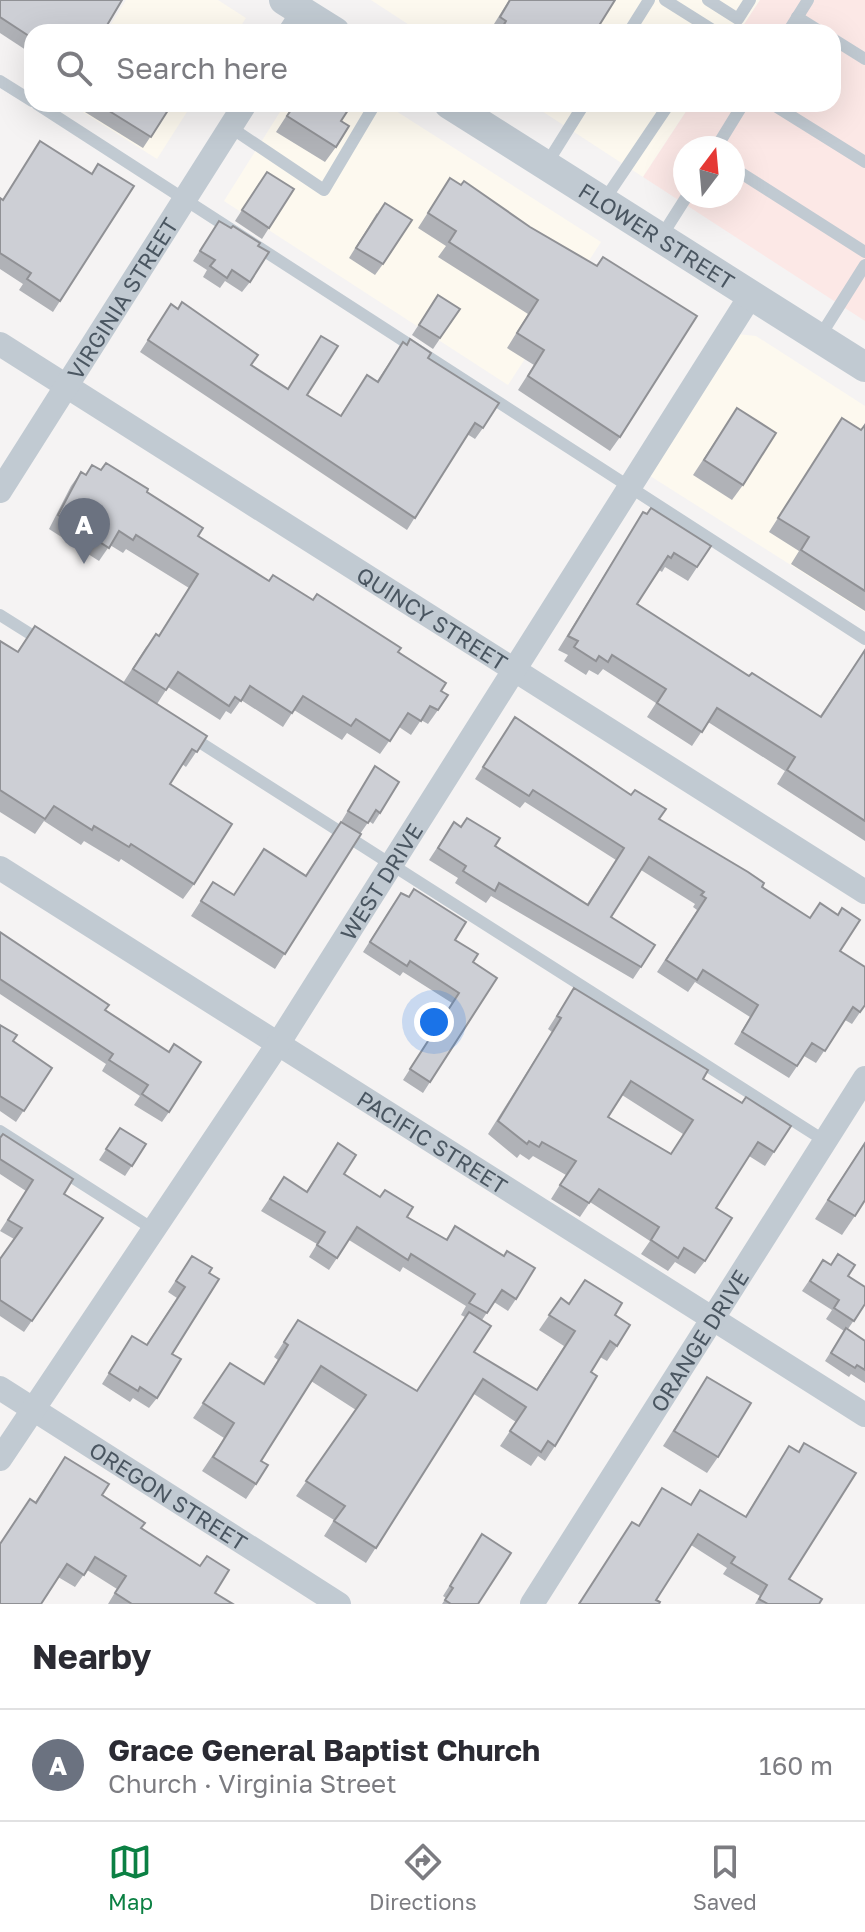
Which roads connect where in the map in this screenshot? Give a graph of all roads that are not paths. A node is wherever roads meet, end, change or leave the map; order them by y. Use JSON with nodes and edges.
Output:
{"nodes":[{"id":1,"x":649,"y":0,"type":"edge"},
{"id":2,"x":665,"y":0,"type":"edge"},
{"id":3,"x":708,"y":0,"type":"edge"},
{"id":4,"x":750,"y":0,"type":"edge"},
{"id":5,"x":808,"y":0,"type":"edge"},
{"id":6,"x":297,"y":11,"type":"edge"},
{"id":7,"x":797,"y":17,"type":"junction"},
{"id":8,"x":321,"y":24,"type":"edge"},
{"id":9,"x":634,"y":24,"type":"edge"},
{"id":10,"x":703,"y":24,"type":"edge"},
{"id":11,"x":793,"y":24,"type":"edge"},
{"id":12,"x":808,"y":24,"type":"edge"},
{"id":13,"x":841,"y":44,"type":"edge"},
{"id":14,"x":865,"y":59,"type":"edge"},
{"id":15,"x":0,"y":81,"type":"edge"},
{"id":16,"x":24,"y":96,"type":"edge"},
{"id":17,"x":50,"y":112,"type":"edge"},
{"id":18,"x":240,"y":112,"type":"edge"},
{"id":19,"x":370,"y":112,"type":"edge"},
{"id":20,"x":462,"y":112,"type":"edge"},
{"id":21,"x":579,"y":112,"type":"edge"},
{"id":22,"x":664,"y":112,"type":"edge"},
{"id":23,"x":738,"y":112,"type":"edge"},
{"id":24,"x":785,"y":112,"type":"edge"},
{"id":25,"x":230,"y":127,"type":"junction"},
{"id":26,"x":723,"y":136,"type":"edge"},
{"id":27,"x":865,"y":162,"type":"edge"},
{"id":28,"x":546,"y":165,"type":"junction"},
{"id":29,"x":745,"y":176,"type":"edge"},
{"id":30,"x":186,"y":197,"type":"junction"},
{"id":31,"x":603,"y":202,"type":"junction"},
{"id":32,"x":679,"y":208,"type":"edge"},
{"id":33,"x":660,"y":238,"type":"junction"},
{"id":34,"x":865,"y":252,"type":"edge"},
{"id":35,"x":865,"y":265,"type":"edge"},
{"id":36,"x":751,"y":295,"type":"junction"},
{"id":37,"x":819,"y":338,"type":"junction"},
{"id":38,"x":0,"y":344,"type":"edge"},
{"id":39,"x":865,"y":367,"type":"edge"},
{"id":40,"x":66,"y":386,"type":"junction"},
{"id":41,"x":629,"y":488,"type":"junction"},
{"id":42,"x":0,"y":491,"type":"edge"},
{"id":43,"x":0,"y":615,"type":"edge"},
{"id":44,"x":865,"y":639,"type":"edge"},
{"id":45,"x":52,"y":648,"type":"edge"},
{"id":46,"x":515,"y":670,"type":"junction"},
{"id":47,"x":183,"y":731,"type":"edge"},
{"id":48,"x":392,"y":865,"type":"junction"},
{"id":49,"x":0,"y":868,"type":"edge"},
{"id":50,"x":865,"y":892,"type":"edge"},
{"id":51,"x":278,"y":1044,"type":"junction"},
{"id":52,"x":865,"y":1078,"type":"edge"},
{"id":53,"x":0,"y":1131,"type":"edge"},
{"id":54,"x":825,"y":1141,"type":"junction"},
{"id":55,"x":153,"y":1229,"type":"junction"},
{"id":56,"x":713,"y":1319,"type":"junction"},
{"id":57,"x":0,"y":1388,"type":"edge"},
{"id":58,"x":31,"y":1408,"type":"junction"},
{"id":59,"x":865,"y":1415,"type":"edge"},
{"id":60,"x":0,"y":1459,"type":"edge"},
{"id":61,"x":339,"y":1604,"type":"edge"},
{"id":62,"x":532,"y":1604,"type":"edge"}],
"edges":[{"from":1,"to":9,"type":"lane"},
{"from":2,"to":10,"type":"lane"},
{"from":3,"to":4,"type":"lane"},
{"from":5,"to":7,"type":"lane"},
{"from":6,"to":8,"type":"street"},
{"from":7,"to":11,"type":"lane"},
{"from":7,"to":12,"type":"lane"},
{"from":13,"to":14,"type":"lane"},
{"from":15,"to":16,"type":"lane"},
{"from":17,"to":30,"type":"lane"},
{"from":18,"to":25,"type":"street","name":"VIRGINIA STREET"},
{"from":19,"to":25,"type":"lane"},
{"from":20,"to":28,"type":"street","name":"FLOWER STREET"},
{"from":21,"to":28,"type":"lane"},
{"from":22,"to":31,"type":"lane"},
{"from":23,"to":26,"type":"lane"},
{"from":24,"to":27,"type":"lane"},
{"from":25,"to":30,"type":"street","name":"VIRGINIA STREET"},
{"from":28,"to":31,"type":"street","name":"FLOWER STREET"},
{"from":29,"to":34,"type":"lane"},
{"from":30,"to":40,"type":"street","name":"VIRGINIA STREET"},
{"from":30,"to":41,"type":"lane"},
{"from":31,"to":33,"type":"street","name":"FLOWER STREET"},
{"from":32,"to":33,"type":"lane"},
{"from":33,"to":36,"type":"street","name":"FLOWER STREET"},
{"from":35,"to":37,"type":"lane"},
{"from":36,"to":37,"type":"street","name":"FLOWER STREET"},
{"from":36,"to":41,"type":"street","name":"WEST DRIVE"},
{"from":37,"to":39,"type":"street","name":"FLOWER STREET"},
{"from":38,"to":40,"type":"street","name":"QUINCY STREET"},
{"from":40,"to":42,"type":"street","name":"VIRGINIA STREET"},
{"from":40,"to":46,"type":"street","name":"QUINCY STREET"},
{"from":41,"to":44,"type":"lane"},
{"from":41,"to":46,"type":"street","name":"WEST DRIVE"},
{"from":43,"to":45,"type":"lane"},
{"from":46,"to":48,"type":"street","name":"WEST DRIVE"},
{"from":46,"to":50,"type":"street","name":"QUINCY STREET"},
{"from":47,"to":48,"type":"lane"},
{"from":48,"to":51,"type":"street","name":"WEST DRIVE"},
{"from":48,"to":54,"type":"lane"},
{"from":49,"to":51,"type":"street","name":"PACIFIC STREET"},
{"from":51,"to":55,"type":"street","name":"WEST DRIVE"},
{"from":51,"to":56,"type":"street","name":"PACIFIC STREET"},
{"from":52,"to":54,"type":"street","name":"ORANGE DRIVE"},
{"from":53,"to":55,"type":"lane"},
{"from":54,"to":56,"type":"street","name":"ORANGE DRIVE"},
{"from":55,"to":58,"type":"street","name":"WEST DRIVE"},
{"from":56,"to":59,"type":"street","name":"PACIFIC STREET"},
{"from":56,"to":62,"type":"street","name":"ORANGE DRIVE"},
{"from":57,"to":58,"type":"street","name":"OREGON STREET"},
{"from":58,"to":60,"type":"street","name":"WEST DRIVE"},
{"from":58,"to":61,"type":"street","name":"OREGON STREET"}]}
